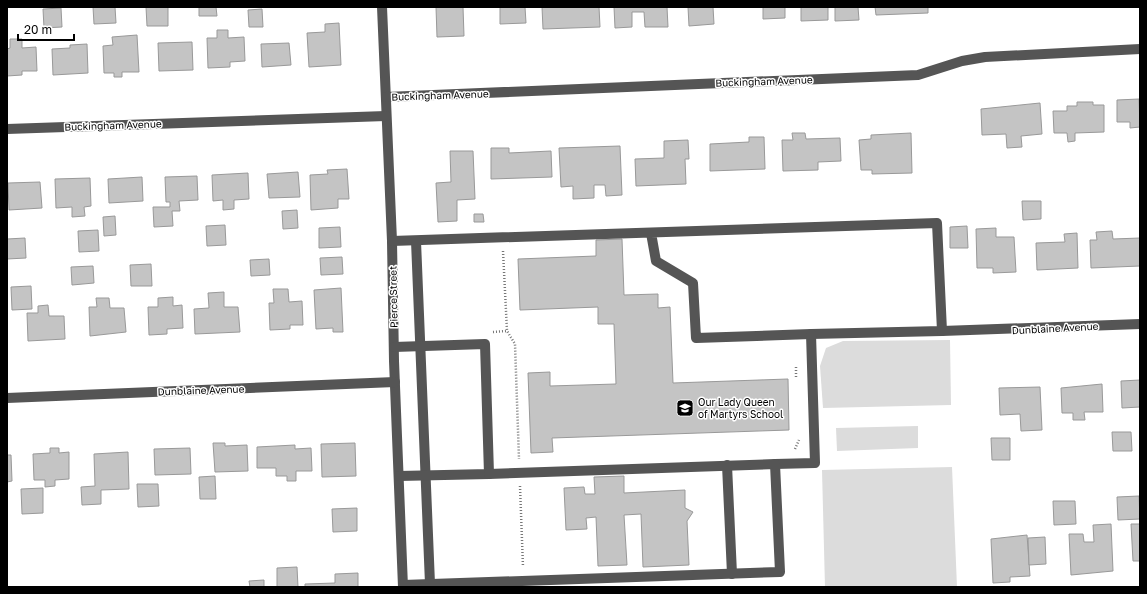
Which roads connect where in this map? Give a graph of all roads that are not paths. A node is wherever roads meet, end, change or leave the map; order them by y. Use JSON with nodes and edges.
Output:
{"nodes":[{"id":1,"x":382,"y":7,"type":"edge"},
{"id":2,"x":1140,"y":50,"type":"edge"},
{"id":3,"x":386,"y":97,"type":"junction"},
{"id":4,"x":386,"y":116,"type":"junction"},
{"id":5,"x":7,"y":130,"type":"edge"},
{"id":6,"x":651,"y":233,"type":"junction"},
{"id":7,"x":416,"y":240,"type":"junction"},
{"id":8,"x":392,"y":241,"type":"junction"},
{"id":9,"x":1140,"y":324,"type":"edge"},
{"id":10,"x":942,"y":332,"type":"junction"},
{"id":11,"x":811,"y":334,"type":"junction"},
{"id":12,"x":420,"y":345,"type":"junction"},
{"id":13,"x":394,"y":347,"type":"junction"},
{"id":14,"x":395,"y":382,"type":"junction"},
{"id":15,"x":7,"y":398,"type":"edge"},
{"id":16,"x":776,"y":464,"type":"junction"},
{"id":17,"x":727,"y":465,"type":"junction"},
{"id":18,"x":489,"y":474,"type":"junction"},
{"id":19,"x":426,"y":475,"type":"junction"},
{"id":20,"x":399,"y":476,"type":"junction"},
{"id":21,"x":732,"y":574,"type":"junction"},
{"id":22,"x":430,"y":584,"type":"junction"},
{"id":23,"x":517,"y":584,"type":"edge"},
{"id":24,"x":466,"y":585,"type":"edge"},
{"id":25,"x":403,"y":586,"type":"edge"}],
"edges":[{"from":1,"to":3,"type":"street","name":"Pierce Street"},
{"from":2,"to":3,"type":"street","name":"Buckingham Avenue"},
{"from":3,"to":4,"type":"street","name":"Pierce Street"},
{"from":4,"to":5,"type":"street","name":"Buckingham Avenue"},
{"from":4,"to":8,"type":"street","name":"Pierce Street"},
{"from":6,"to":7,"type":"street"},
{"from":6,"to":10,"type":"street"},
{"from":6,"to":11,"type":"street","name":"Dunblaine Avenue"},
{"from":7,"to":8,"type":"street"},
{"from":7,"to":12,"type":"street"},
{"from":8,"to":13,"type":"street","name":"Pierce Street"},
{"from":9,"to":10,"type":"street","name":"Dunblaine Avenue"},
{"from":10,"to":11,"type":"street","name":"Dunblaine Avenue"},
{"from":11,"to":16,"type":"street"},
{"from":12,"to":13,"type":"street"},
{"from":12,"to":18,"type":"street"},
{"from":12,"to":19,"type":"street"},
{"from":13,"to":14,"type":"street","name":"Pierce Street"},
{"from":14,"to":15,"type":"street","name":"Dunblaine Avenue"},
{"from":14,"to":20,"type":"street","name":"Pierce Street"},
{"from":16,"to":17,"type":"street"},
{"from":16,"to":21,"type":"street"},
{"from":17,"to":18,"type":"street"},
{"from":17,"to":21,"type":"street"},
{"from":18,"to":19,"type":"street"},
{"from":19,"to":20,"type":"street"},
{"from":19,"to":22,"type":"street"},
{"from":20,"to":25,"type":"street","name":"Pierce Street"},
{"from":21,"to":23,"type":"street"},
{"from":22,"to":24,"type":"street"},
{"from":22,"to":25,"type":"street"},
{"from":23,"to":24,"type":"street"}]}
